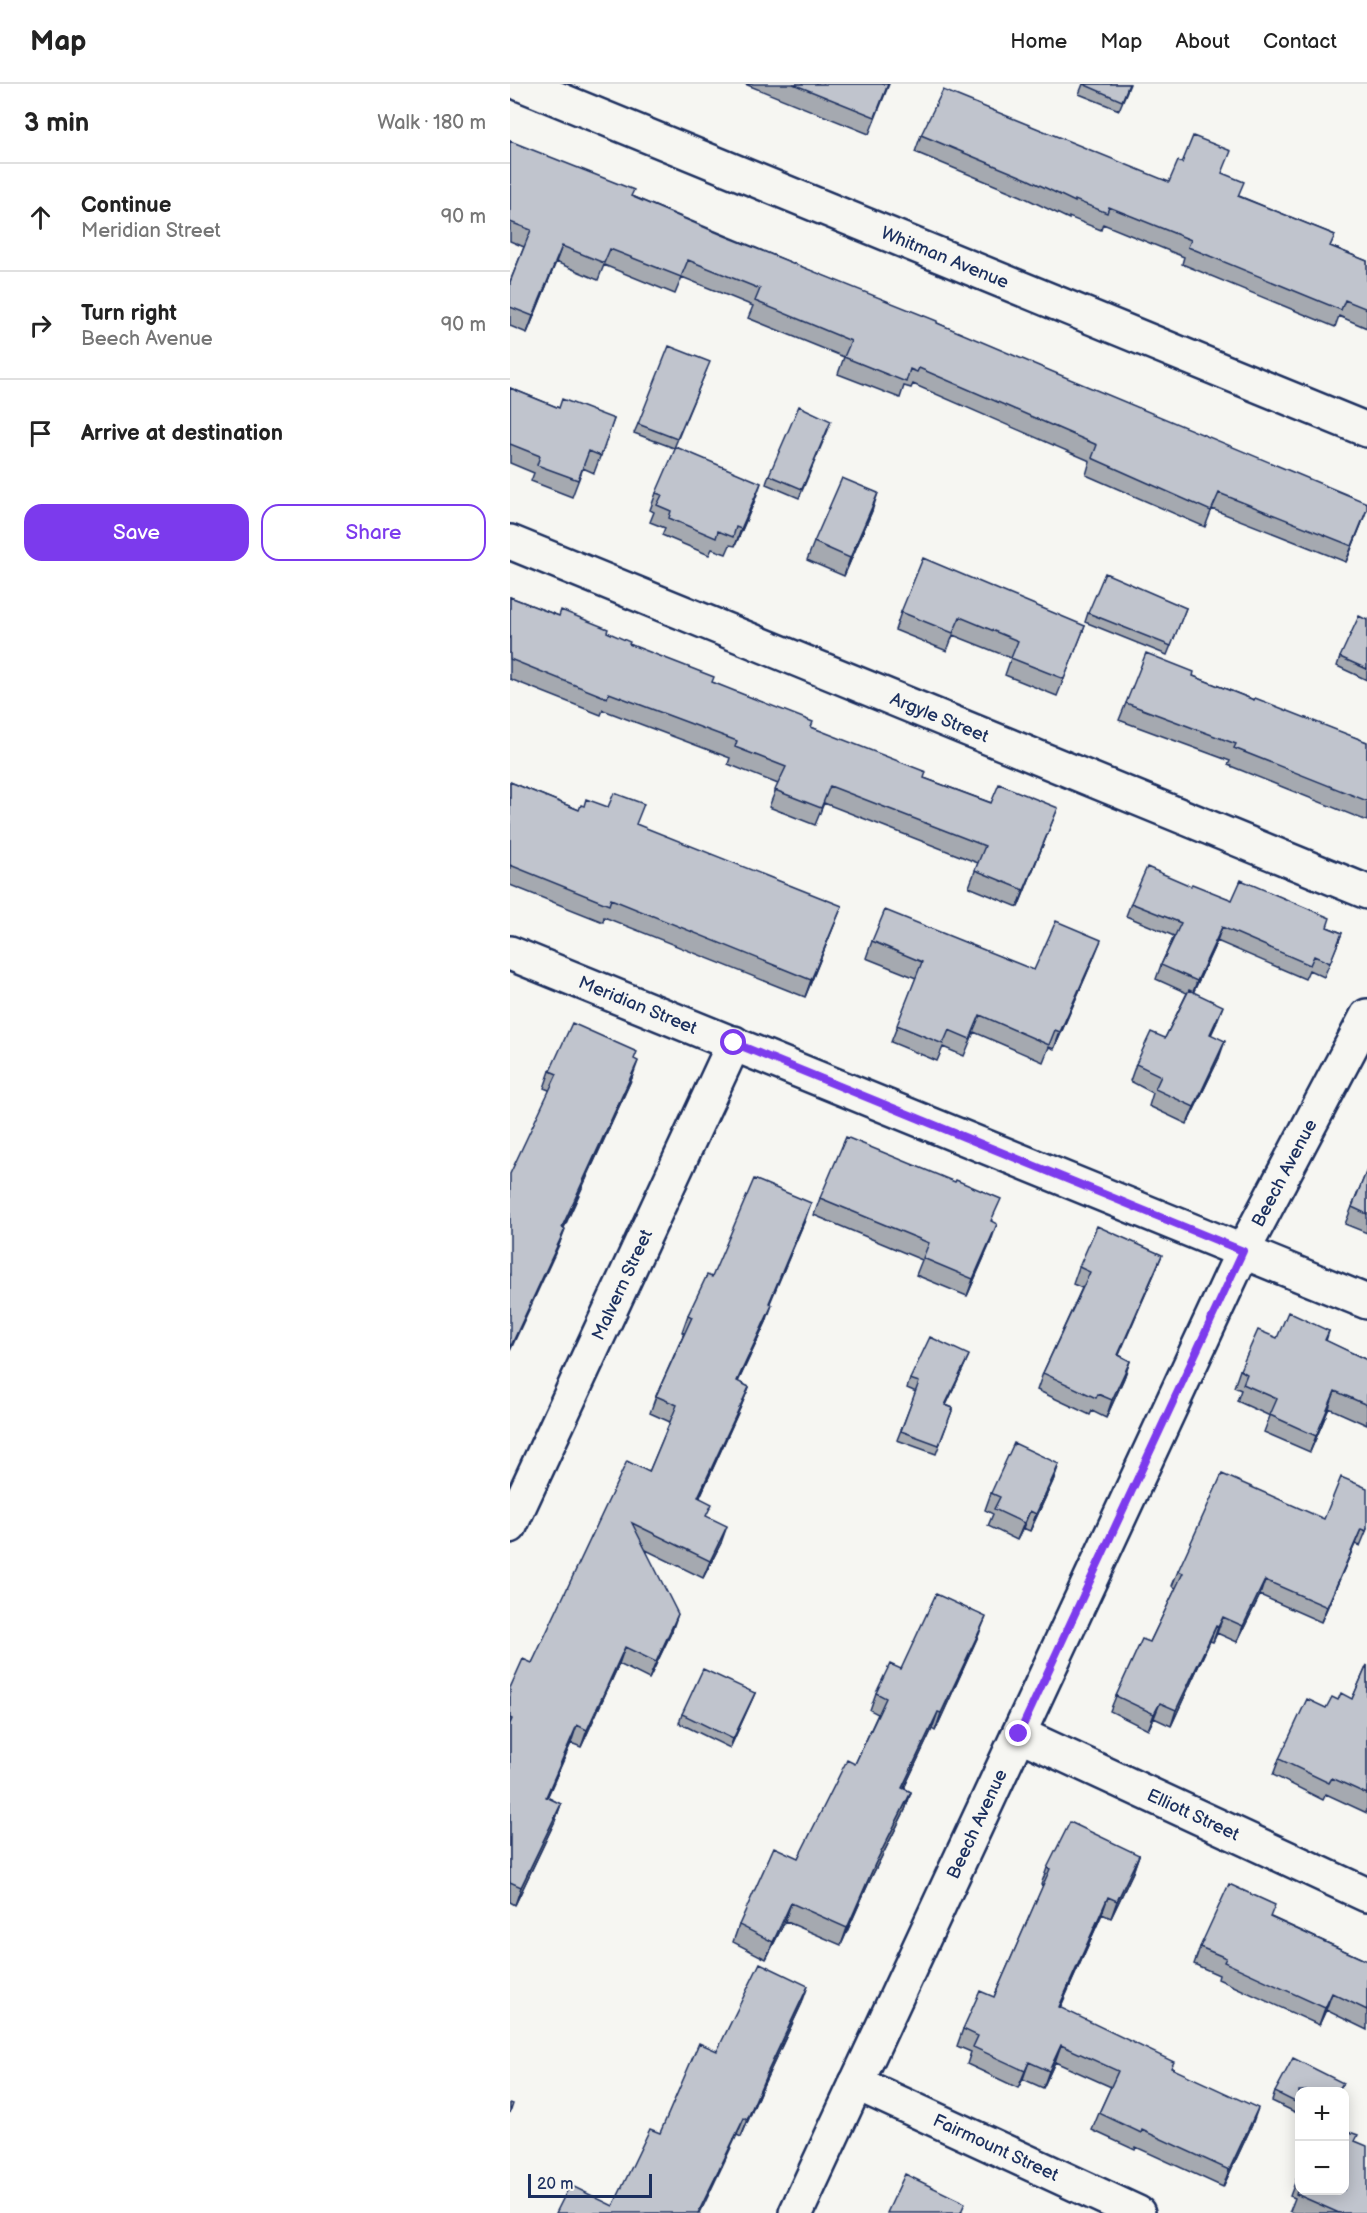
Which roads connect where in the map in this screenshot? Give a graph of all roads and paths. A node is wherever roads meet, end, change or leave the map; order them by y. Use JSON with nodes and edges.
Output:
{"nodes":[{"id":1,"x":521,"y":84,"type":"edge"},
{"id":2,"x":1367,"y":430,"type":"edge"},
{"id":3,"x":510,"y":542,"type":"edge"},
{"id":4,"x":1367,"y":892,"type":"edge"},
{"id":5,"x":510,"y":952,"type":"edge"},
{"id":6,"x":1367,"y":1016,"type":"edge"},
{"id":7,"x":734,"y":1043,"type":"junction"},
{"id":8,"x":1243,"y":1251,"type":"junction"},
{"id":9,"x":1367,"y":1302,"type":"edge"},
{"id":10,"x":510,"y":1527,"type":"edge"},
{"id":11,"x":1019,"y":1734,"type":"junction"},
{"id":12,"x":1367,"y":1895,"type":"edge"},
{"id":13,"x":856,"y":2083,"type":"junction"},
{"id":14,"x":796,"y":2213,"type":"edge"},
{"id":15,"x":1138,"y":2213,"type":"edge"}],
"edges":[{"from":1,"to":2,"type":"street","name":"Whitman Avenue"},
{"from":3,"to":4,"type":"street","name":"Argyle Street"},
{"from":5,"to":7,"type":"street","name":"Meridian Street"},
{"from":6,"to":8,"type":"street","name":"Beech Avenue"},
{"from":7,"to":8,"type":"street","name":"Meridian Street"},
{"from":7,"to":10,"type":"street","name":"Malvern Street"},
{"from":8,"to":9,"type":"street","name":"Meridian Street"},
{"from":8,"to":11,"type":"street","name":"Beech Avenue"},
{"from":11,"to":12,"type":"street","name":"Elliott Street"},
{"from":11,"to":13,"type":"street","name":"Beech Avenue"},
{"from":13,"to":14,"type":"street","name":"Beech Avenue"},
{"from":13,"to":15,"type":"street","name":"Fairmount Street"}]}
